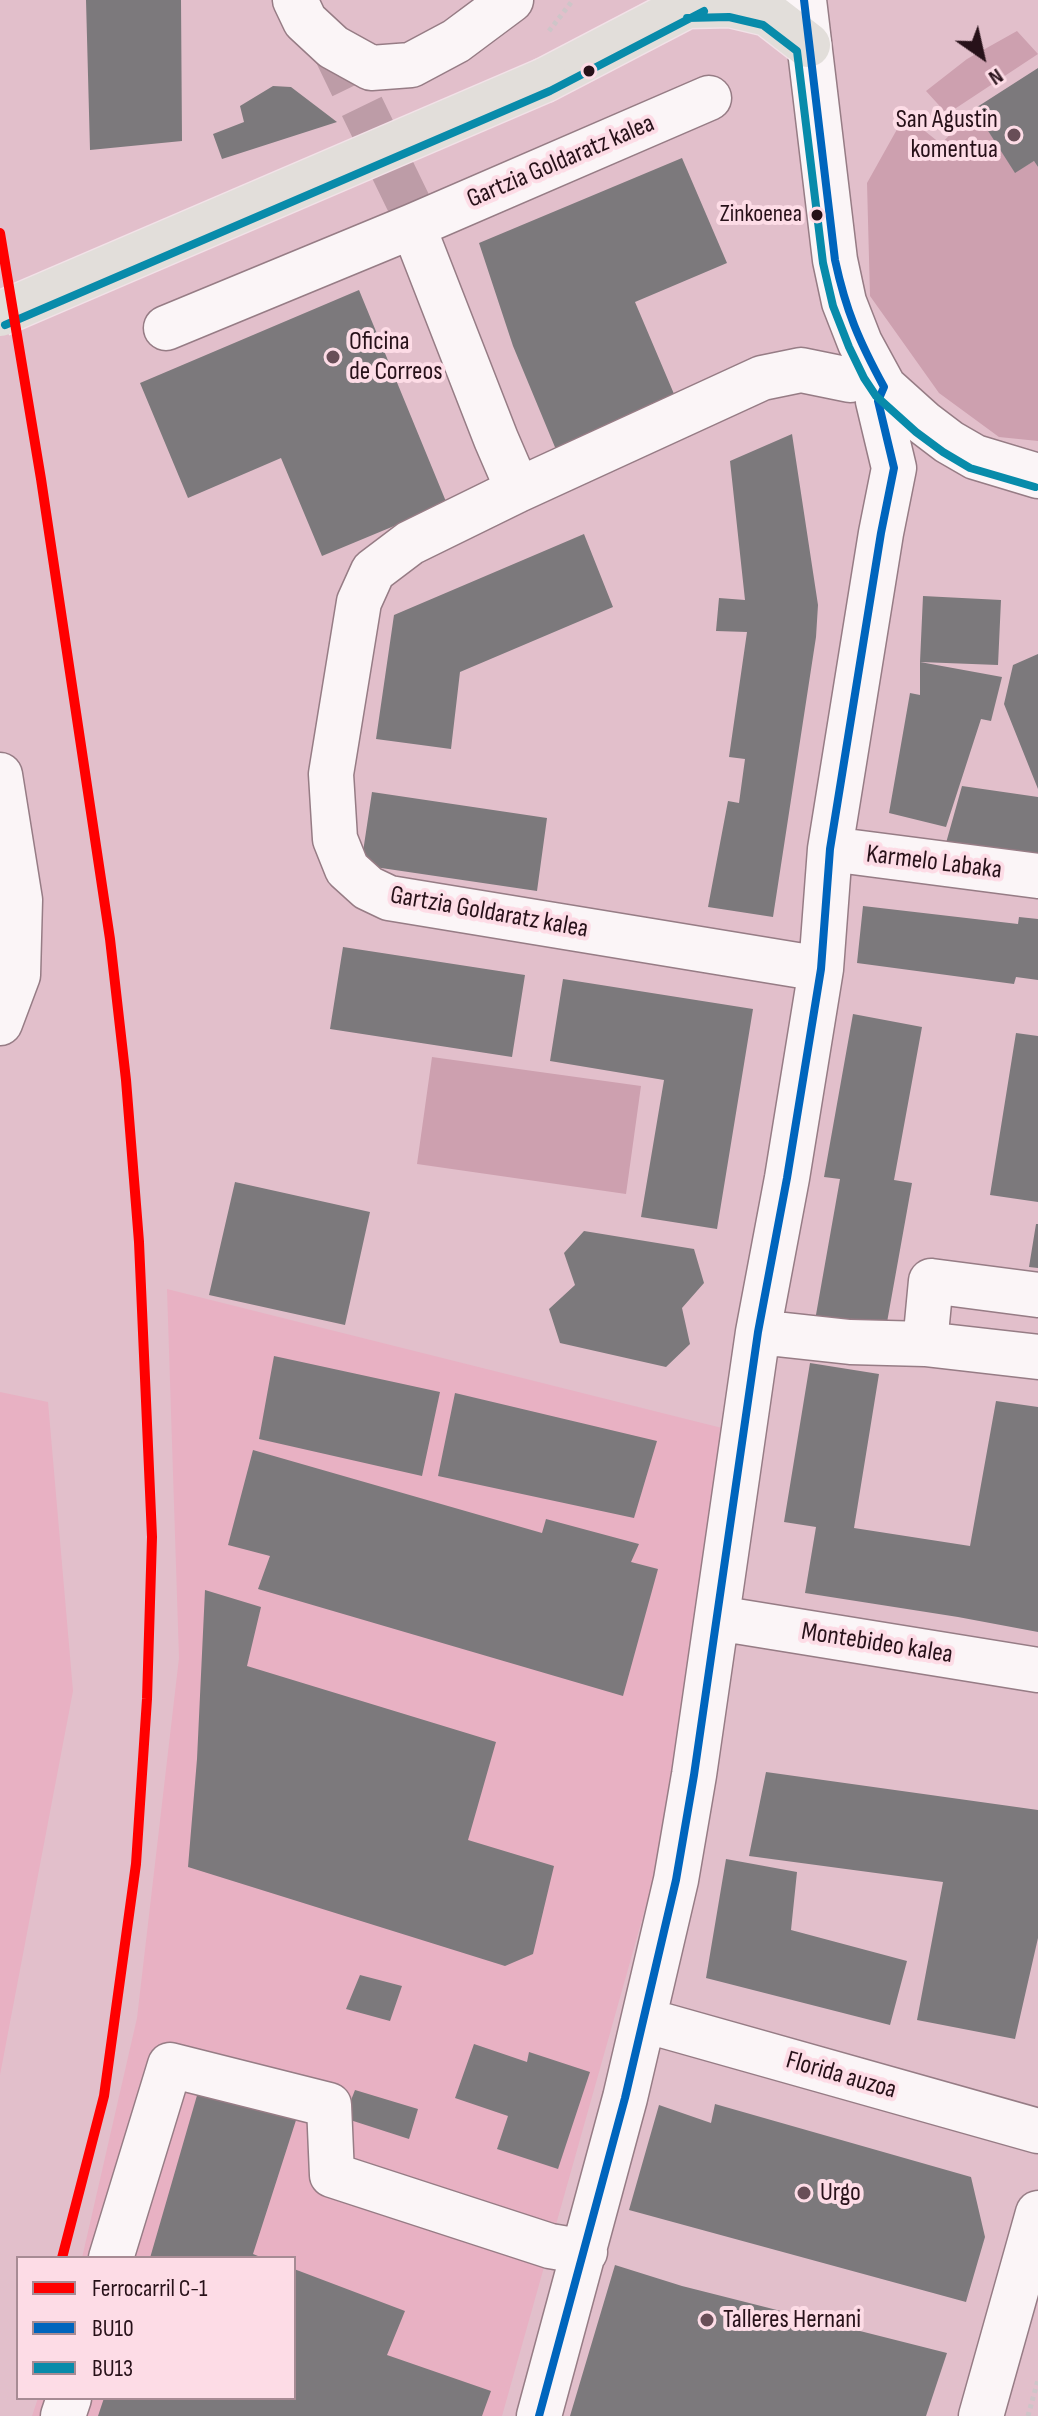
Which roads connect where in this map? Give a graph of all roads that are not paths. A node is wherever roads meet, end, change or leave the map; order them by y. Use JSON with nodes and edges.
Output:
{"nodes":[{"id":1,"x":295,"y":0,"type":"edge"},
{"id":2,"x":511,"y":0,"type":"edge"},
{"id":3,"x":692,"y":3,"type":"edge"},
{"id":4,"x":802,"y":17,"type":"edge"},
{"id":5,"x":709,"y":98,"type":"dead end"},
{"id":6,"x":413,"y":226,"type":"junction"},
{"id":7,"x":0,"y":314,"type":"edge"},
{"id":8,"x":166,"y":328,"type":"dead end"},
{"id":9,"x":880,"y":379,"type":"junction"},
{"id":10,"x":1038,"y":476,"type":"edge"},
{"id":11,"x":518,"y":490,"type":"junction"},
{"id":12,"x":0,"y":775,"type":"edge"},
{"id":13,"x":830,"y":849,"type":"junction"},
{"id":14,"x":1038,"y":876,"type":"edge"},
{"id":15,"x":821,"y":969,"type":"junction"},
{"id":16,"x":0,"y":1023,"type":"edge"},
{"id":17,"x":1038,"y":1295,"type":"edge"},
{"id":18,"x":758,"y":1332,"type":"junction"},
{"id":19,"x":925,"y":1344,"type":"junction"},
{"id":20,"x":1038,"y":1357,"type":"edge"},
{"id":21,"x":717,"y":1618,"type":"junction"},
{"id":22,"x":1038,"y":1670,"type":"edge"},
{"id":23,"x":644,"y":2020,"type":"junction"},
{"id":24,"x":1038,"y":2131,"type":"edge"},
{"id":25,"x":1038,"y":2213,"type":"edge"},
{"id":26,"x":585,"y":2252,"type":"junction"},
{"id":27,"x":112,"y":2256,"type":"edge"},
{"id":28,"x":539,"y":2416,"type":"edge"},
{"id":29,"x":981,"y":2416,"type":"edge"}],
"edges":[{"from":1,"to":2,"type":"street"},
{"from":3,"to":4,"type":"main road"},
{"from":3,"to":7,"type":"main road","bridge":true},
{"from":4,"to":9,"type":"street"},
{"from":5,"to":6,"type":"street","name":"Gartzia Goldaratz kalea"},
{"from":6,"to":8,"type":"street","name":"Gartzia Goldaratz kalea"},
{"from":6,"to":11,"type":"street"},
{"from":9,"to":10,"type":"street"},
{"from":9,"to":11,"type":"street","name":"Gartzia Goldaratz kalea"},
{"from":9,"to":13,"type":"street"},
{"from":11,"to":15,"type":"street","name":"Gartzia Goldaratz kalea"},
{"from":12,"to":16,"type":"street"},
{"from":13,"to":14,"type":"street","name":"Karmelo Labaka"},
{"from":13,"to":15,"type":"street"},
{"from":15,"to":18,"type":"street"},
{"from":17,"to":19,"type":"street"},
{"from":18,"to":19,"type":"street"},
{"from":18,"to":21,"type":"street"},
{"from":19,"to":20,"type":"street"},
{"from":21,"to":22,"type":"street","name":"Montebideo kalea"},
{"from":21,"to":23,"type":"street"},
{"from":23,"to":24,"type":"street","name":"Florida auzoa"},
{"from":23,"to":26,"type":"street"},
{"from":25,"to":29,"type":"street"},
{"from":26,"to":27,"type":"street"},
{"from":26,"to":28,"type":"street"}]}
